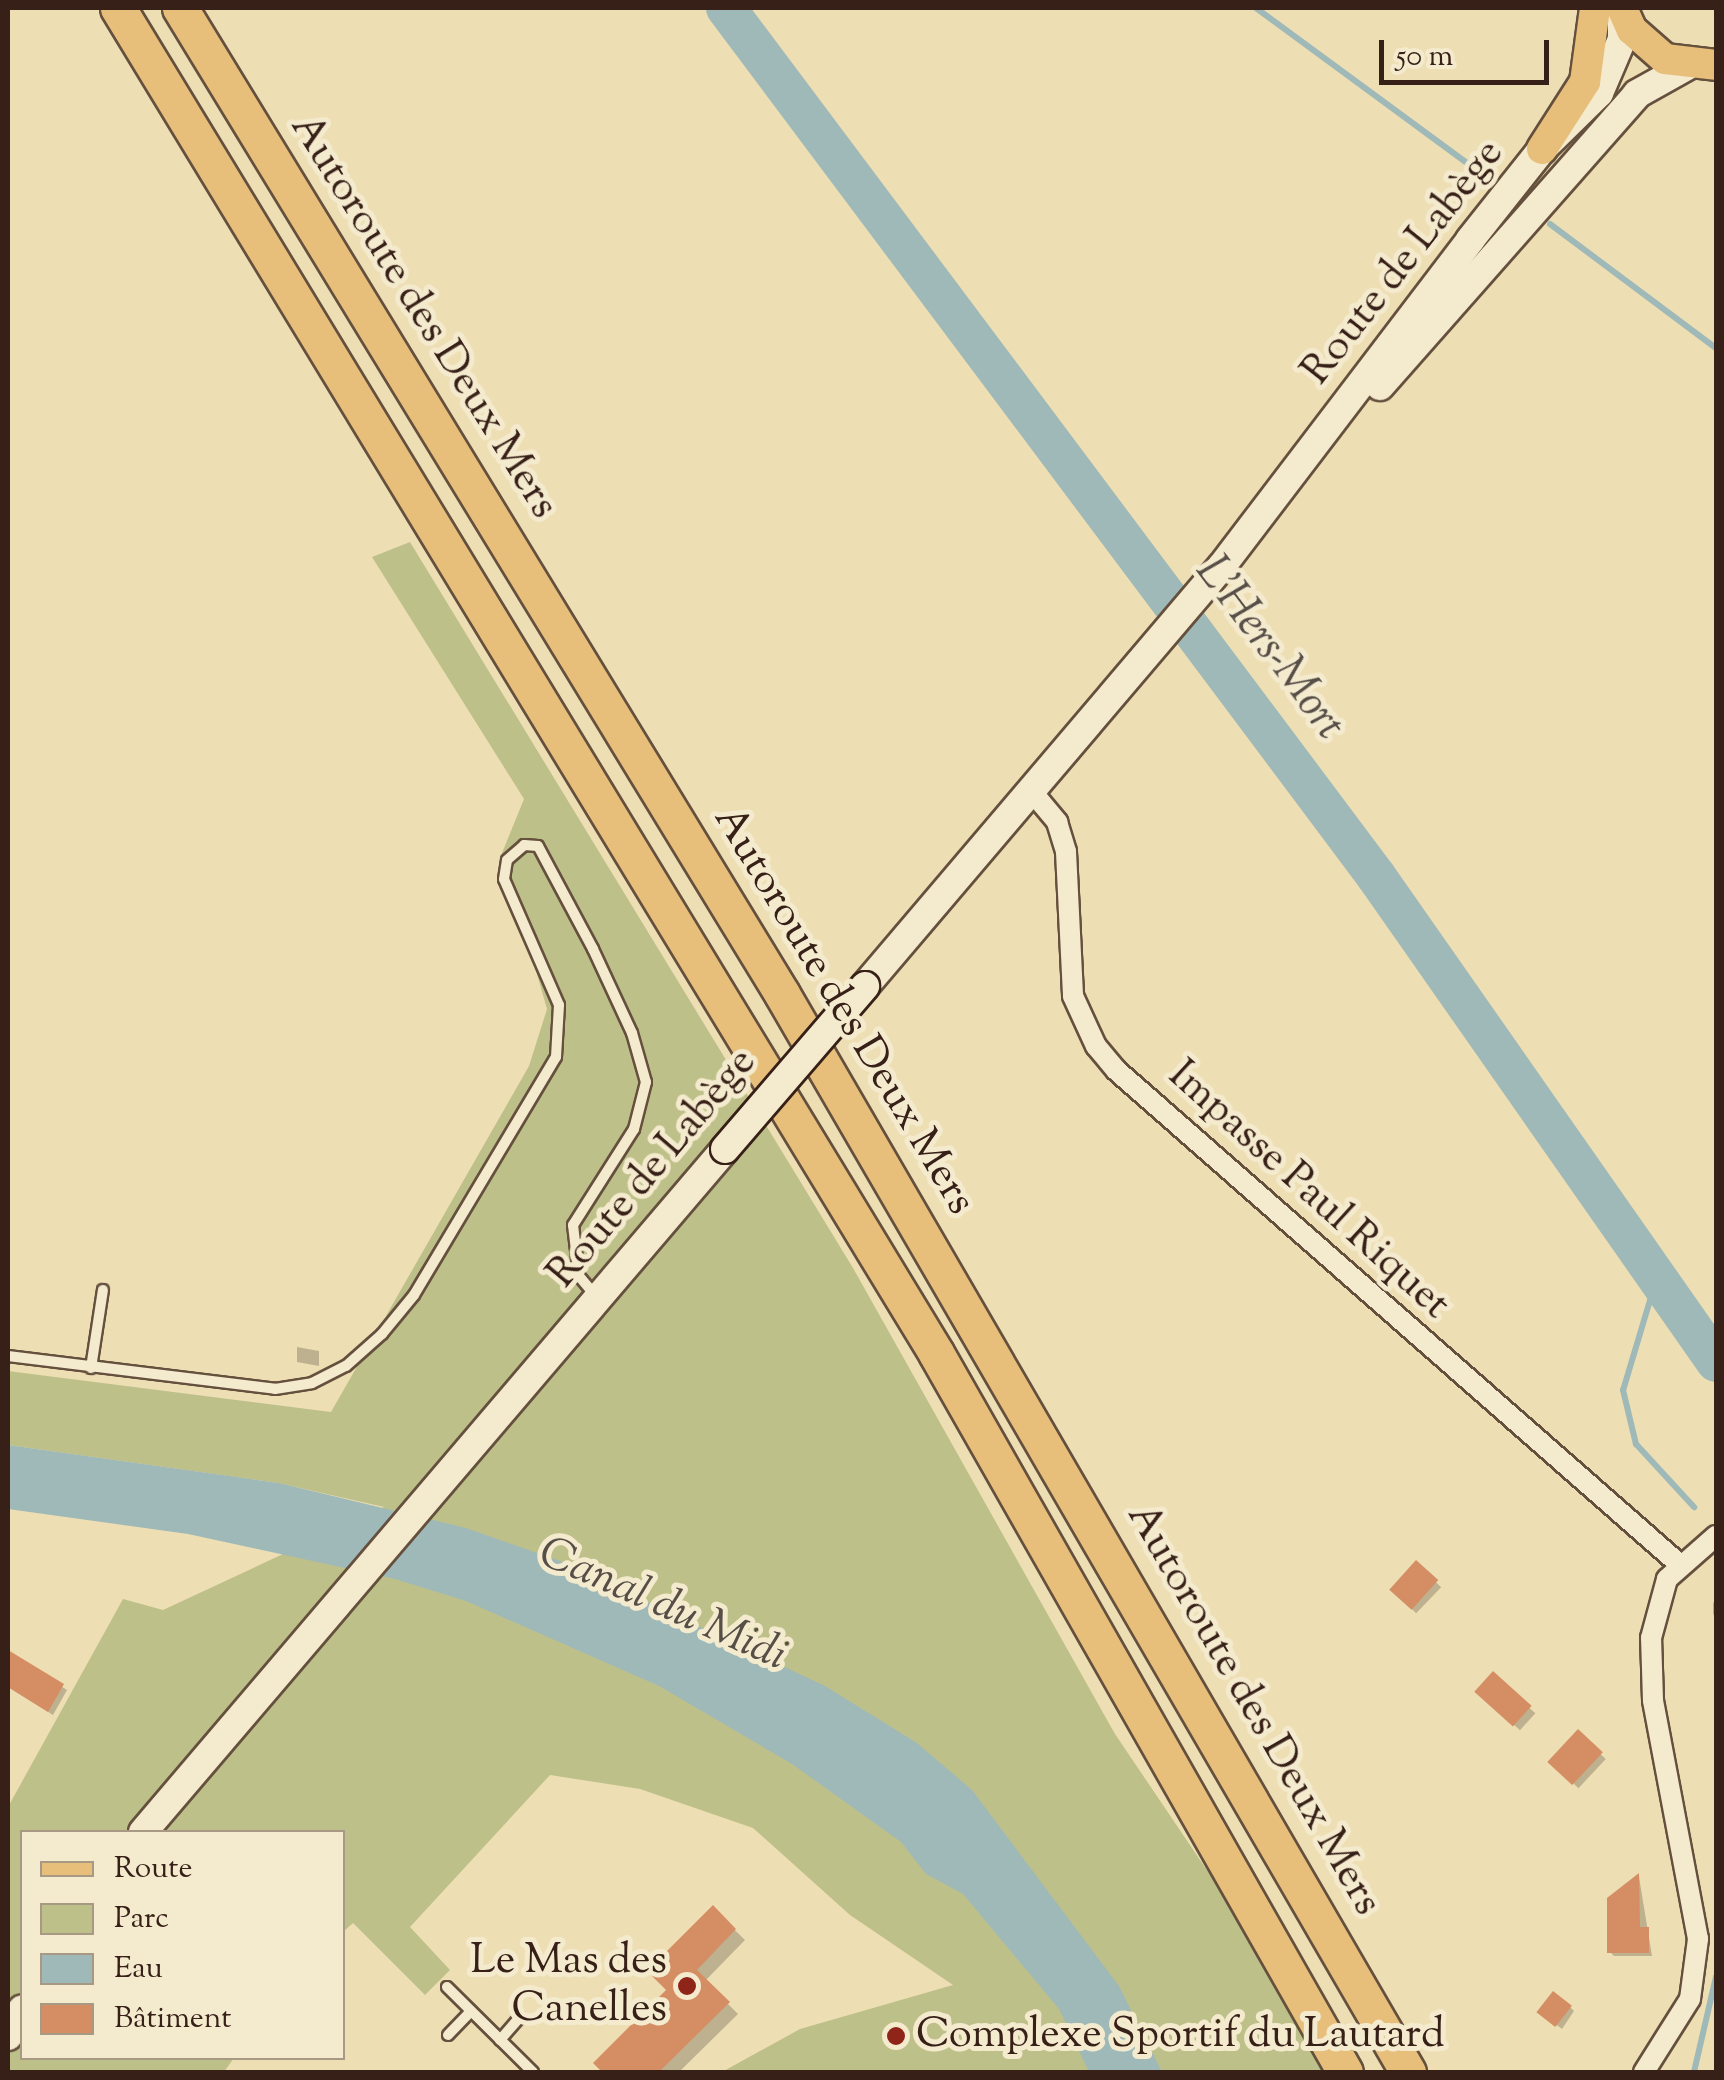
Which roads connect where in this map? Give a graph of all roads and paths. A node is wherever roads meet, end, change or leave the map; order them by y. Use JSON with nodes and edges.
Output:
{"nodes":[{"id":1,"x":118,"y":8,"type":"edge"},
{"id":2,"x":180,"y":8,"type":"edge"},
{"id":3,"x":1613,"y":8,"type":"edge"},
{"id":4,"x":1702,"y":66,"type":"edge"},
{"id":5,"x":1542,"y":149,"type":"joint"},
{"id":6,"x":1224,"y":563,"type":"junction"},
{"id":7,"x":1033,"y":793,"type":"junction"},
{"id":8,"x":103,"y":1290,"type":"dead end"},
{"id":9,"x":598,"y":1298,"type":"junction"},
{"id":10,"x":8,"y":1356,"type":"edge"},
{"id":11,"x":91,"y":1368,"type":"junction"},
{"id":12,"x":1716,"y":1536,"type":"edge"},
{"id":13,"x":1678,"y":1563,"type":"junction"},
{"id":14,"x":145,"y":1830,"type":"edge"},
{"id":15,"x":446,"y":1987,"type":"dead end"},
{"id":16,"x":471,"y":2011,"type":"junction"},
{"id":17,"x":20,"y":2014,"type":"edge"},
{"id":18,"x":520,"y":2017,"type":"dead end"},
{"id":19,"x":448,"y":2034,"type":"dead end"},
{"id":20,"x":8,"y":2036,"type":"edge"},
{"id":21,"x":500,"y":2040,"type":"junction"},
{"id":22,"x":532,"y":2072,"type":"edge"},
{"id":23,"x":1345,"y":2072,"type":"edge"},
{"id":24,"x":1408,"y":2072,"type":"edge"},
{"id":25,"x":1644,"y":2072,"type":"edge"}],
"edges":[{"from":1,"to":23,"type":"highway"},
{"from":2,"to":24,"type":"highway","name":"Autoroute des Deux Mers"},
{"from":3,"to":4,"type":"main road"},
{"from":3,"to":5,"type":"main road"},
{"from":4,"to":6,"type":"street","name":"Route de Labège"},
{"from":5,"to":6,"type":"street","name":"Route de Labège"},
{"from":6,"to":7,"type":"street","name":"Route de Labège"},
{"from":7,"to":9,"type":"street","name":"Route de Labège","bridge":true},
{"from":7,"to":13,"type":"street","name":"Impasse Paul Riquet"},
{"from":8,"to":11,"type":"lane"},
{"from":9,"to":11,"type":"lane"},
{"from":9,"to":14,"type":"street","name":"Route de Labège"},
{"from":10,"to":11,"type":"lane"},
{"from":12,"to":13,"type":"street"},
{"from":13,"to":25,"type":"street"},
{"from":15,"to":16,"type":"lane"},
{"from":16,"to":19,"type":"lane"},
{"from":16,"to":21,"type":"lane"},
{"from":17,"to":20,"type":"street"},
{"from":18,"to":21,"type":"lane"},
{"from":21,"to":22,"type":"lane"}]}
